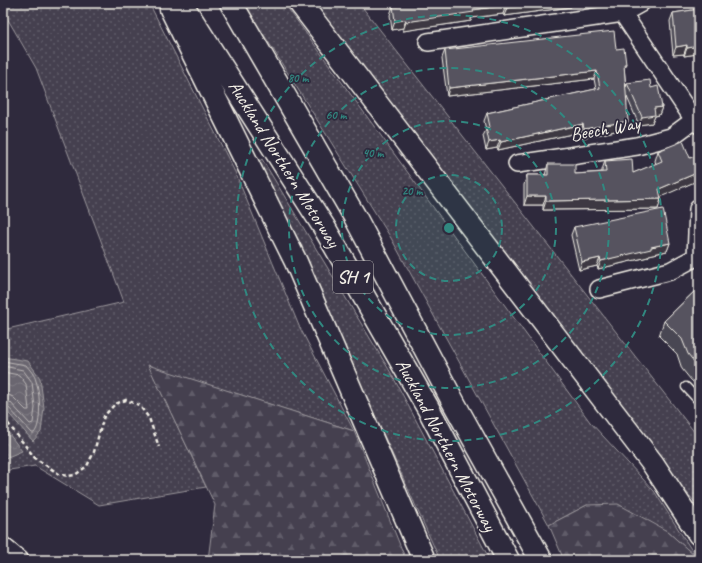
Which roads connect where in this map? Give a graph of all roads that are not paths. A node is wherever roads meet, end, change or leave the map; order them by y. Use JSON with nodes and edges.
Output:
{"nodes":[{"id":1,"x":168,"y":3,"type":"edge"},
{"id":2,"x":181,"y":3,"type":"edge"},
{"id":3,"x":231,"y":3,"type":"edge"},
{"id":4,"x":300,"y":3,"type":"edge"},
{"id":5,"x":641,"y":3,"type":"edge"},
{"id":6,"x":619,"y":8,"type":"edge"},
{"id":7,"x":428,"y":42,"type":"dead end"},
{"id":8,"x":697,"y":123,"type":"edge"},
{"id":9,"x":517,"y":164,"type":"dead end"},
{"id":10,"x":699,"y":208,"type":"edge"},
{"id":11,"x":598,"y":289,"type":"dead end"},
{"id":12,"x":686,"y":387,"type":"dead end"},
{"id":13,"x":699,"y":401,"type":"edge"},
{"id":14,"x":698,"y":533,"type":"edge"},
{"id":15,"x":3,"y":546,"type":"edge"},
{"id":16,"x":20,"y":560,"type":"edge"},
{"id":17,"x":424,"y":560,"type":"edge"},
{"id":18,"x":508,"y":560,"type":"edge"},
{"id":19,"x":541,"y":560,"type":"edge"}],
"edges":[{"from":1,"to":17,"type":"highway"},
{"from":2,"to":18,"type":"highway","name":"Auckland Northern Motorway","number":"SH 1"},
{"from":3,"to":19,"type":"highway","name":"Auckland Northern Motorway","number":"SH 1"},
{"from":4,"to":14,"type":"highway"},
{"from":5,"to":6,"type":"street"},
{"from":6,"to":7,"type":"street"},
{"from":6,"to":8,"type":"street"},
{"from":8,"to":9,"type":"street","name":"Beech Way"},
{"from":10,"to":11,"type":"street"},
{"from":12,"to":13,"type":"lane"},
{"from":15,"to":16,"type":"street"}]}
